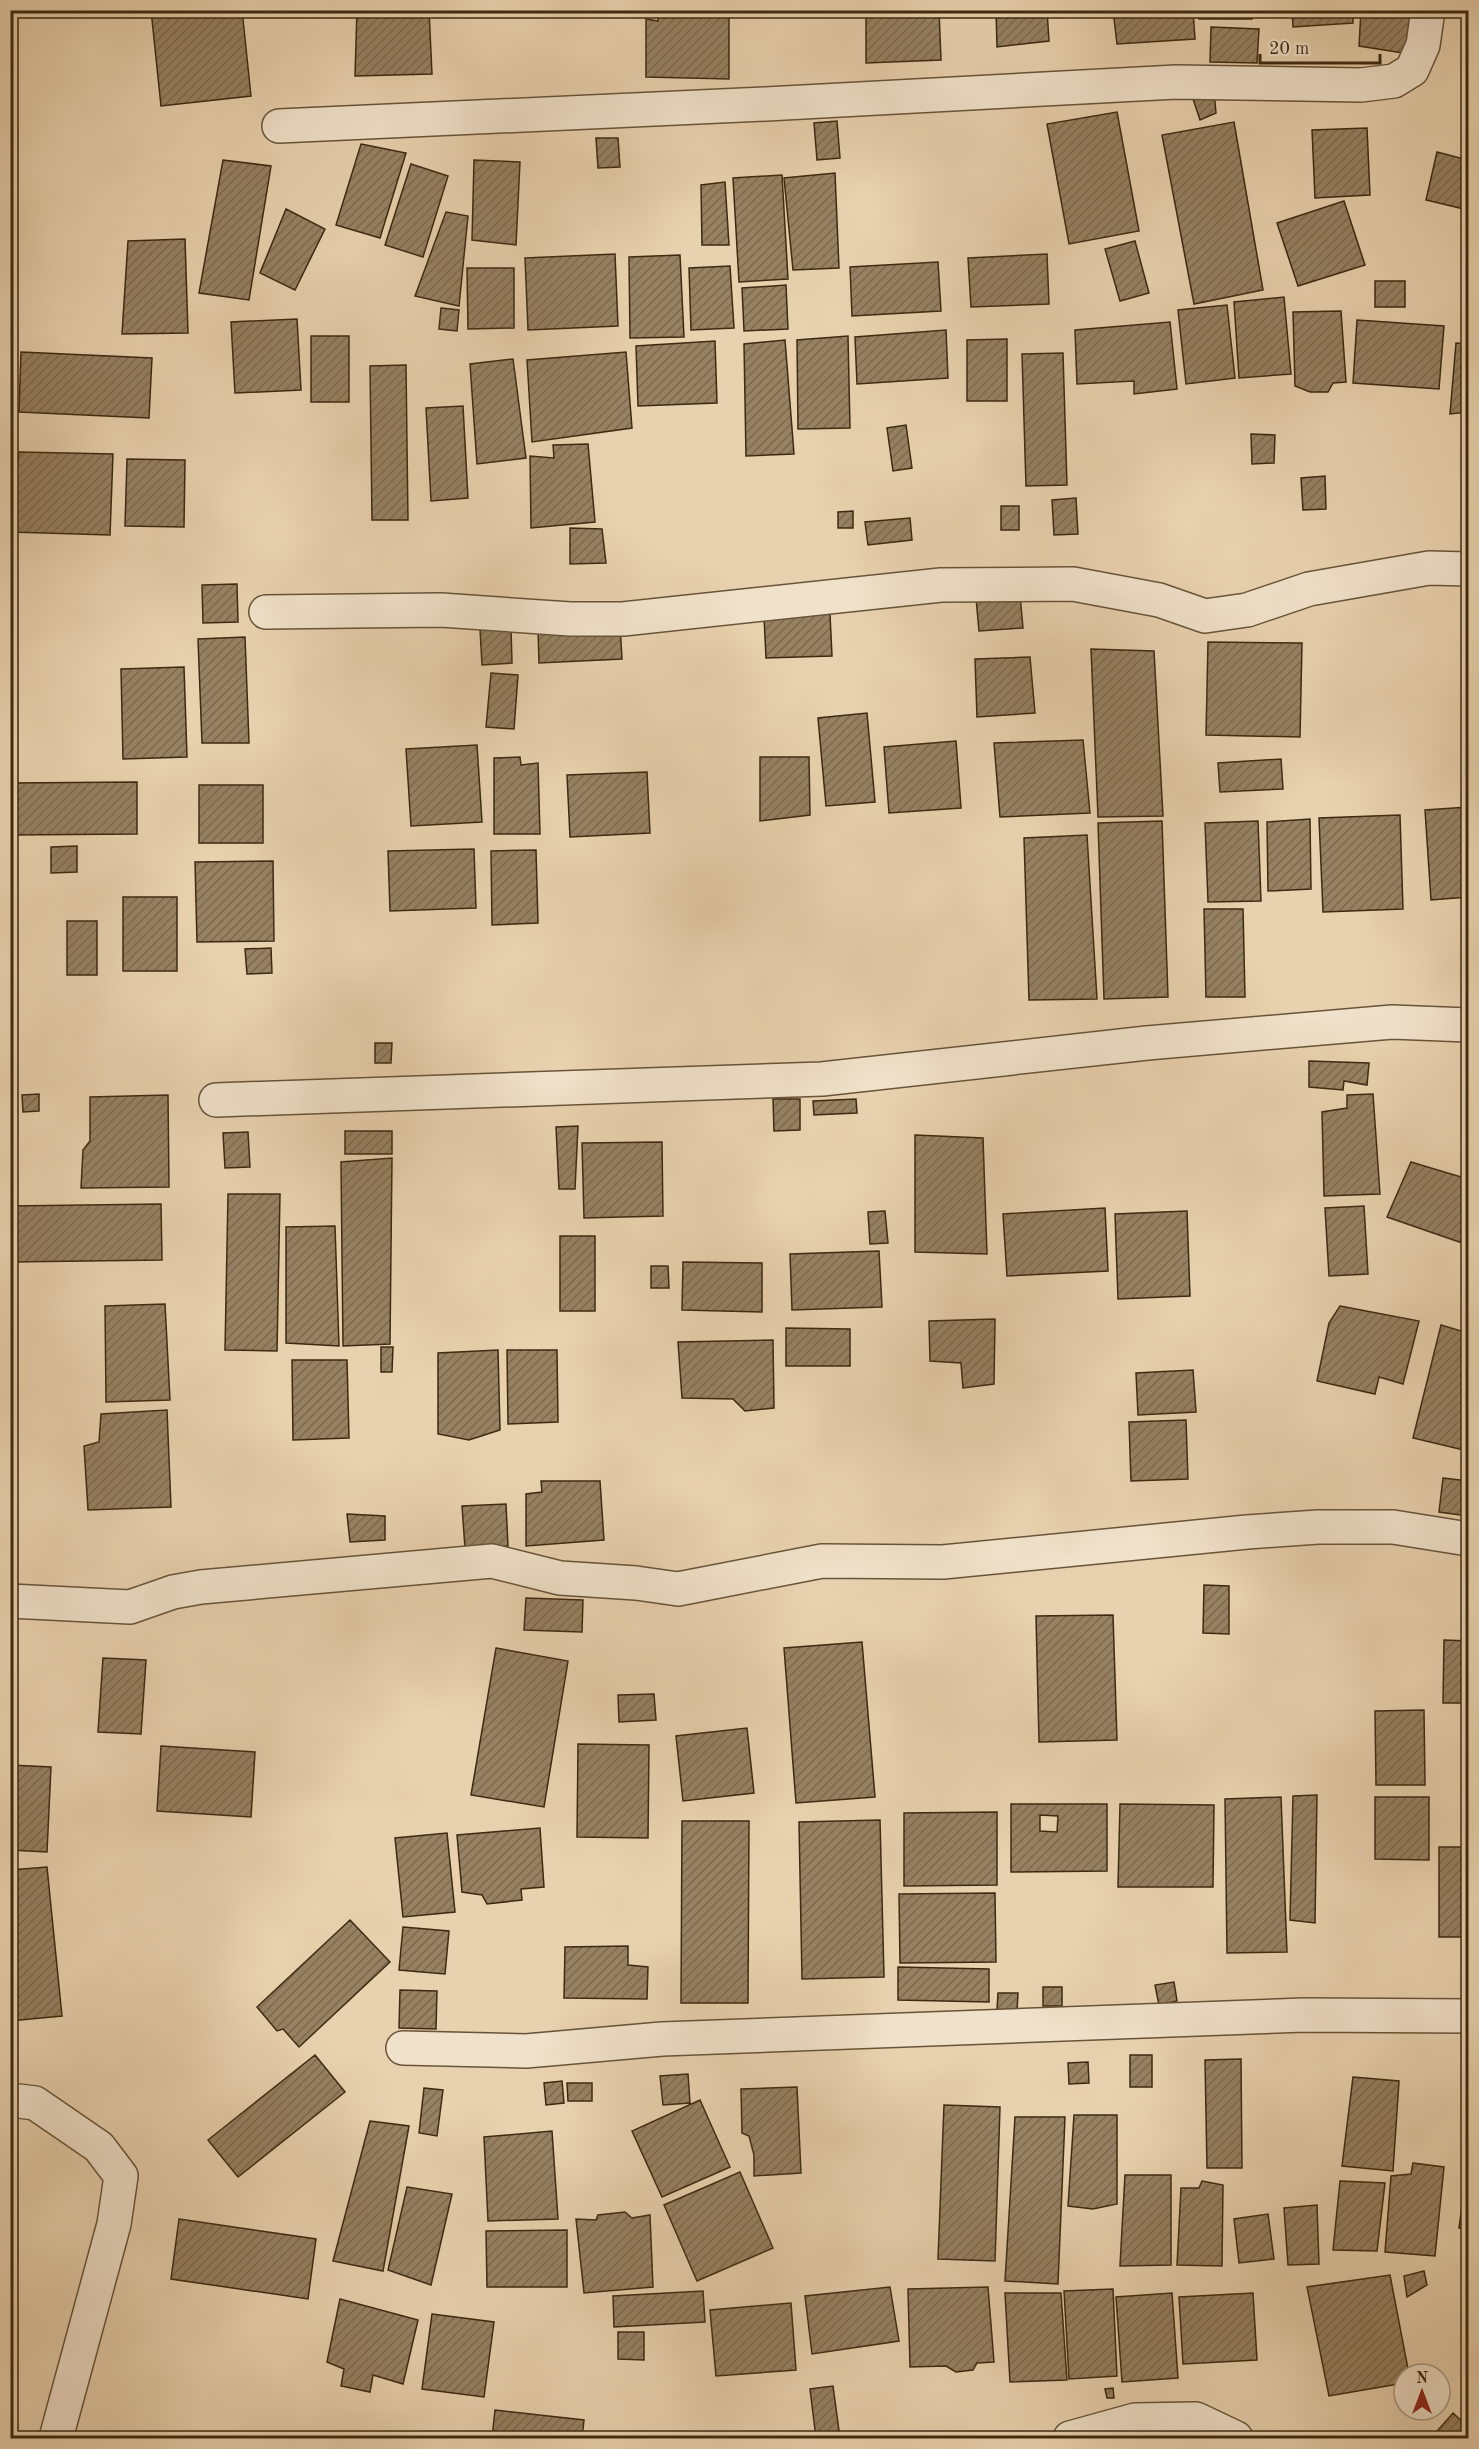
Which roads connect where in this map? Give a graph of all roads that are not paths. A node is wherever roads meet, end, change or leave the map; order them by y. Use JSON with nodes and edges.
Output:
{"nodes":[{"id":1,"x":1428,"y":10,"type":"edge"},
{"id":2,"x":279,"y":126,"type":"dead end"},
{"id":3,"x":1468,"y":569,"type":"edge"},
{"id":4,"x":266,"y":612,"type":"dead end"},
{"id":5,"x":1468,"y":1025,"type":"edge"},
{"id":6,"x":216,"y":1100,"type":"dead end"},
{"id":7,"x":1468,"y":1539,"type":"edge"},
{"id":8,"x":10,"y":1601,"type":"edge"},
{"id":9,"x":1468,"y":2016,"type":"edge"},
{"id":10,"x":403,"y":2048,"type":"dead end"},
{"id":11,"x":10,"y":2100,"type":"edge"},
{"id":12,"x":56,"y":2439,"type":"edge"},
{"id":13,"x":1070,"y":2439,"type":"edge"},
{"id":14,"x":1236,"y":2439,"type":"edge"}],
"edges":[{"from":1,"to":2,"type":"street"},
{"from":3,"to":4,"type":"street"},
{"from":5,"to":6,"type":"street"},
{"from":7,"to":8,"type":"street"},
{"from":9,"to":10,"type":"street"},
{"from":11,"to":12,"type":"street"},
{"from":13,"to":14,"type":"street"}]}
